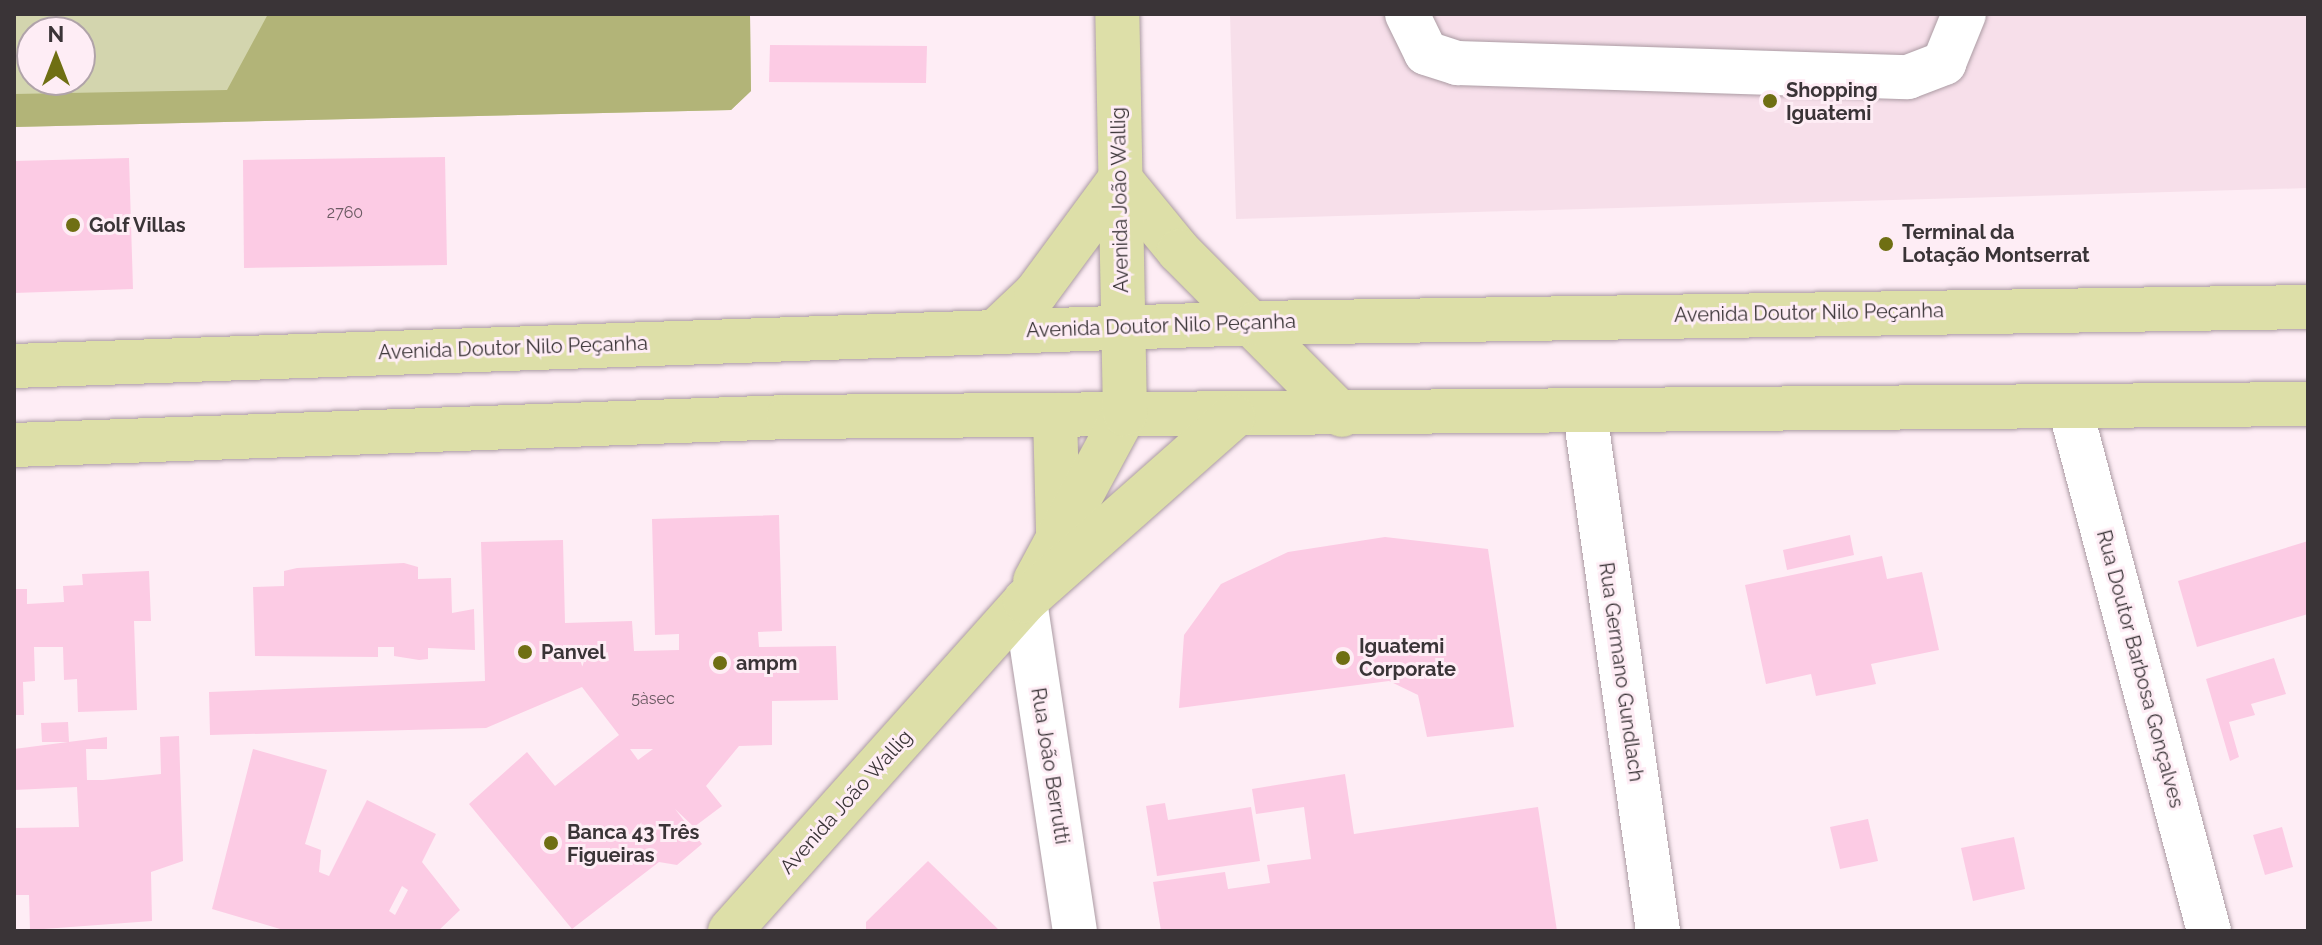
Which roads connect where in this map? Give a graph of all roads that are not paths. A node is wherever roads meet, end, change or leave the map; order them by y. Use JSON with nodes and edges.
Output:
{"nodes":[{"id":1,"x":1117,"y":14,"type":"edge"},
{"id":2,"x":1407,"y":14,"type":"edge"},
{"id":3,"x":1964,"y":14,"type":"edge"},
{"id":4,"x":1120,"y":179,"type":"junction"},
{"id":5,"x":2308,"y":307,"type":"edge"},
{"id":6,"x":1256,"y":323,"type":"junction"},
{"id":7,"x":1123,"y":327,"type":"junction"},
{"id":8,"x":996,"y":331,"type":"junction"},
{"id":9,"x":14,"y":366,"type":"edge"},
{"id":10,"x":2308,"y":404,"type":"edge"},
{"id":11,"x":2070,"y":408,"type":"junction"},
{"id":12,"x":1585,"y":413,"type":"junction"},
{"id":13,"x":1125,"y":414,"type":"junction"},
{"id":14,"x":1055,"y":415,"type":"junction"},
{"id":15,"x":1342,"y":415,"type":"junction"},
{"id":16,"x":1233,"y":417,"type":"junction"},
{"id":17,"x":14,"y":445,"type":"edge"},
{"id":18,"x":1058,"y":534,"type":"junction"},
{"id":19,"x":1025,"y":601,"type":"junction"},
{"id":20,"x":730,"y":931,"type":"edge"},
{"id":21,"x":1075,"y":931,"type":"edge"},
{"id":22,"x":1658,"y":931,"type":"edge"},
{"id":23,"x":2209,"y":931,"type":"edge"}],
"edges":[{"from":1,"to":4,"type":"main road","name":"Avenida João Wallig"},
{"from":2,"to":3,"type":"street"},
{"from":4,"to":6,"type":"main road"},
{"from":4,"to":7,"type":"main road","name":"Avenida João Wallig"},
{"from":4,"to":8,"type":"main road"},
{"from":5,"to":6,"type":"main road","name":"Avenida Doutor Nilo Peçanha"},
{"from":6,"to":7,"type":"main road","name":"Avenida Doutor Nilo Peçanha"},
{"from":6,"to":15,"type":"main road"},
{"from":7,"to":8,"type":"main road","name":"Avenida Doutor Nilo Peçanha"},
{"from":7,"to":13,"type":"main road","name":"Avenida João Wallig"},
{"from":8,"to":9,"type":"main road","name":"Avenida Doutor Nilo Peçanha"},
{"from":10,"to":11,"type":"main road"},
{"from":11,"to":12,"type":"main road"},
{"from":11,"to":23,"type":"street","name":"Rua Doutor Barbosa Gonçalves"},
{"from":12,"to":15,"type":"main road"},
{"from":12,"to":22,"type":"street","name":"Rua Germano Gundlach"},
{"from":13,"to":14,"type":"main road"},
{"from":13,"to":16,"type":"main road"},
{"from":13,"to":18,"type":"main road","name":"Avenida João Wallig"},
{"from":14,"to":17,"type":"main road"},
{"from":14,"to":18,"type":"main road"},
{"from":15,"to":16,"type":"main road"},
{"from":16,"to":19,"type":"main road","name":"Avenida João Wallig"},
{"from":18,"to":19,"type":"main road","name":"Avenida João Wallig"},
{"from":19,"to":20,"type":"main road","name":"Avenida João Wallig"},
{"from":19,"to":21,"type":"street","name":"Rua João Berrutti"}]}
